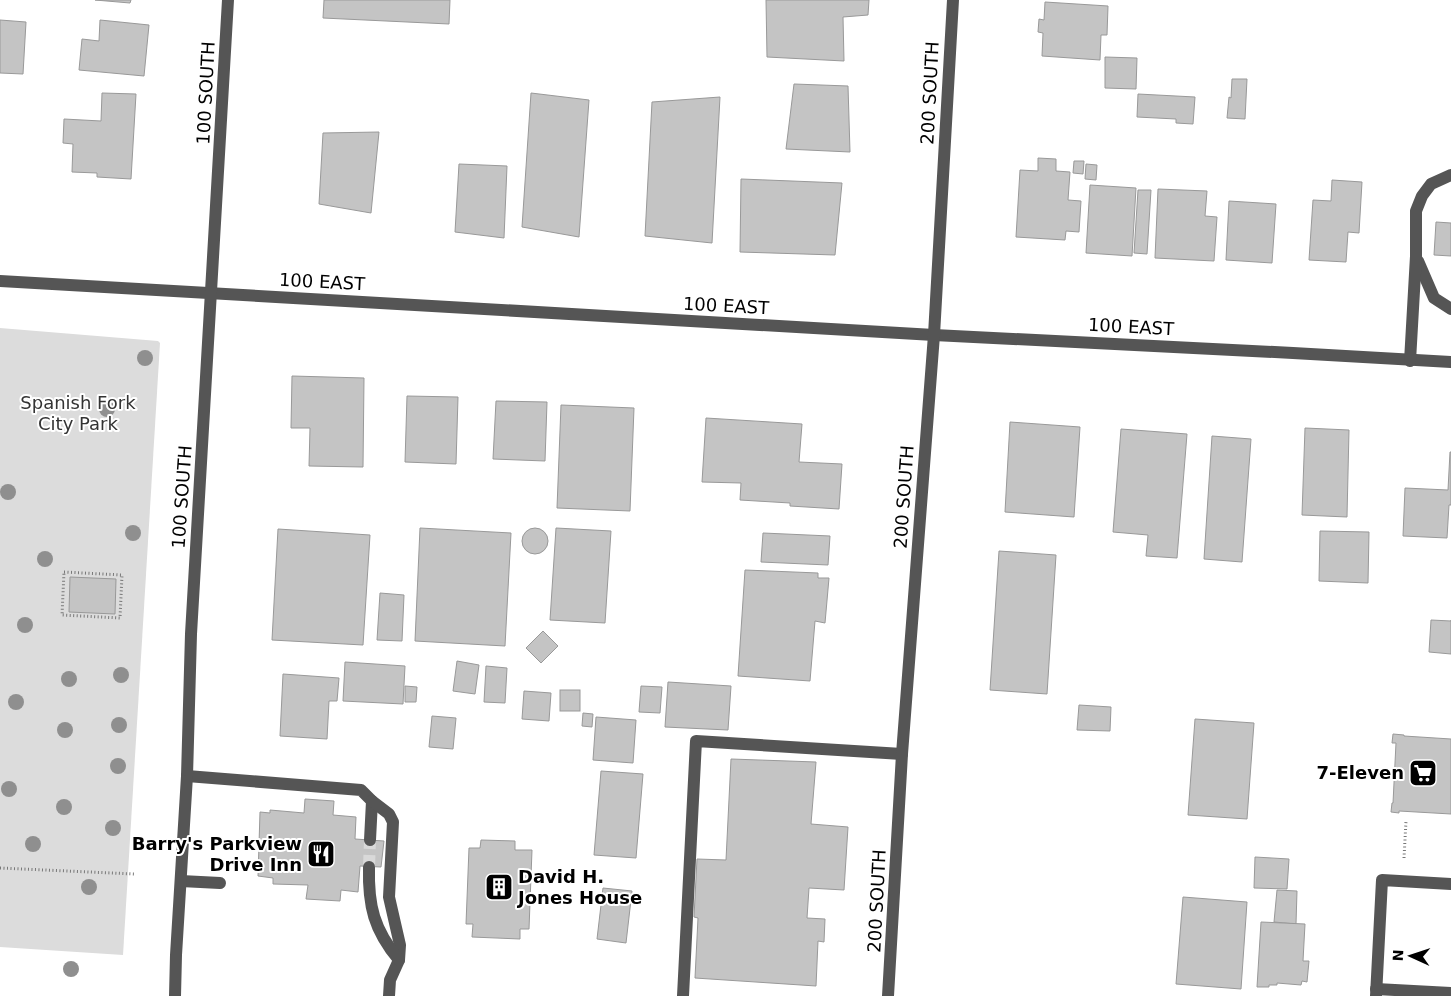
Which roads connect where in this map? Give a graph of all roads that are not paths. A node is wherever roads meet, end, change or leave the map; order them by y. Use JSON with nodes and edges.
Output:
{"nodes":[{"id":1,"x":228,"y":0,"type":"edge"},
{"id":2,"x":953,"y":0,"type":"edge"},
{"id":3,"x":1451,"y":175,"type":"edge"},
{"id":4,"x":1416,"y":256,"type":"junction"},
{"id":5,"x":0,"y":281,"type":"edge"},
{"id":6,"x":212,"y":293,"type":"junction"},
{"id":7,"x":1451,"y":309,"type":"edge"},
{"id":8,"x":934,"y":336,"type":"junction"},
{"id":9,"x":1410,"y":361,"type":"junction"},
{"id":10,"x":1451,"y":362,"type":"edge"},
{"id":11,"x":902,"y":754,"type":"junction"},
{"id":12,"x":187,"y":776,"type":"junction"},
{"id":13,"x":372,"y":801,"type":"junction"},
{"id":14,"x":370,"y":840,"type":"tunnel mouth"},
{"id":15,"x":368,"y":867,"type":"tunnel mouth"},
{"id":16,"x":181,"y":881,"type":"junction"},
{"id":17,"x":220,"y":883,"type":"dead end"},
{"id":18,"x":1451,"y":884,"type":"edge"},
{"id":19,"x":399,"y":960,"type":"junction"},
{"id":20,"x":1376,"y":992,"type":"edge"},
{"id":21,"x":1451,"y":993,"type":"edge"},
{"id":22,"x":175,"y":996,"type":"edge"},
{"id":23,"x":389,"y":996,"type":"edge"},
{"id":24,"x":683,"y":996,"type":"edge"},
{"id":25,"x":888,"y":996,"type":"edge"}],
"edges":[{"from":1,"to":6,"type":"street","name":"100 SOUTH"},
{"from":2,"to":8,"type":"street","name":"200 SOUTH"},
{"from":3,"to":4,"type":"street"},
{"from":4,"to":7,"type":"street"},
{"from":4,"to":9,"type":"street"},
{"from":5,"to":6,"type":"street","name":"100 EAST"},
{"from":6,"to":8,"type":"street","name":"100 EAST"},
{"from":6,"to":12,"type":"street","name":"100 SOUTH"},
{"from":8,"to":9,"type":"street","name":"100 EAST"},
{"from":8,"to":11,"type":"street","name":"200 SOUTH"},
{"from":9,"to":10,"type":"street","name":"100 EAST"},
{"from":11,"to":24,"type":"street"},
{"from":11,"to":25,"type":"street","name":"200 SOUTH"},
{"from":12,"to":13,"type":"street"},
{"from":12,"to":16,"type":"street","name":"100 SOUTH"},
{"from":13,"to":14,"type":"street"},
{"from":13,"to":19,"type":"street"},
{"from":15,"to":19,"type":"street"},
{"from":16,"to":17,"type":"street"},
{"from":16,"to":22,"type":"street","name":"100 SOUTH"},
{"from":18,"to":20,"type":"street"},
{"from":19,"to":23,"type":"street"},
{"from":20,"to":21,"type":"street"}]}
